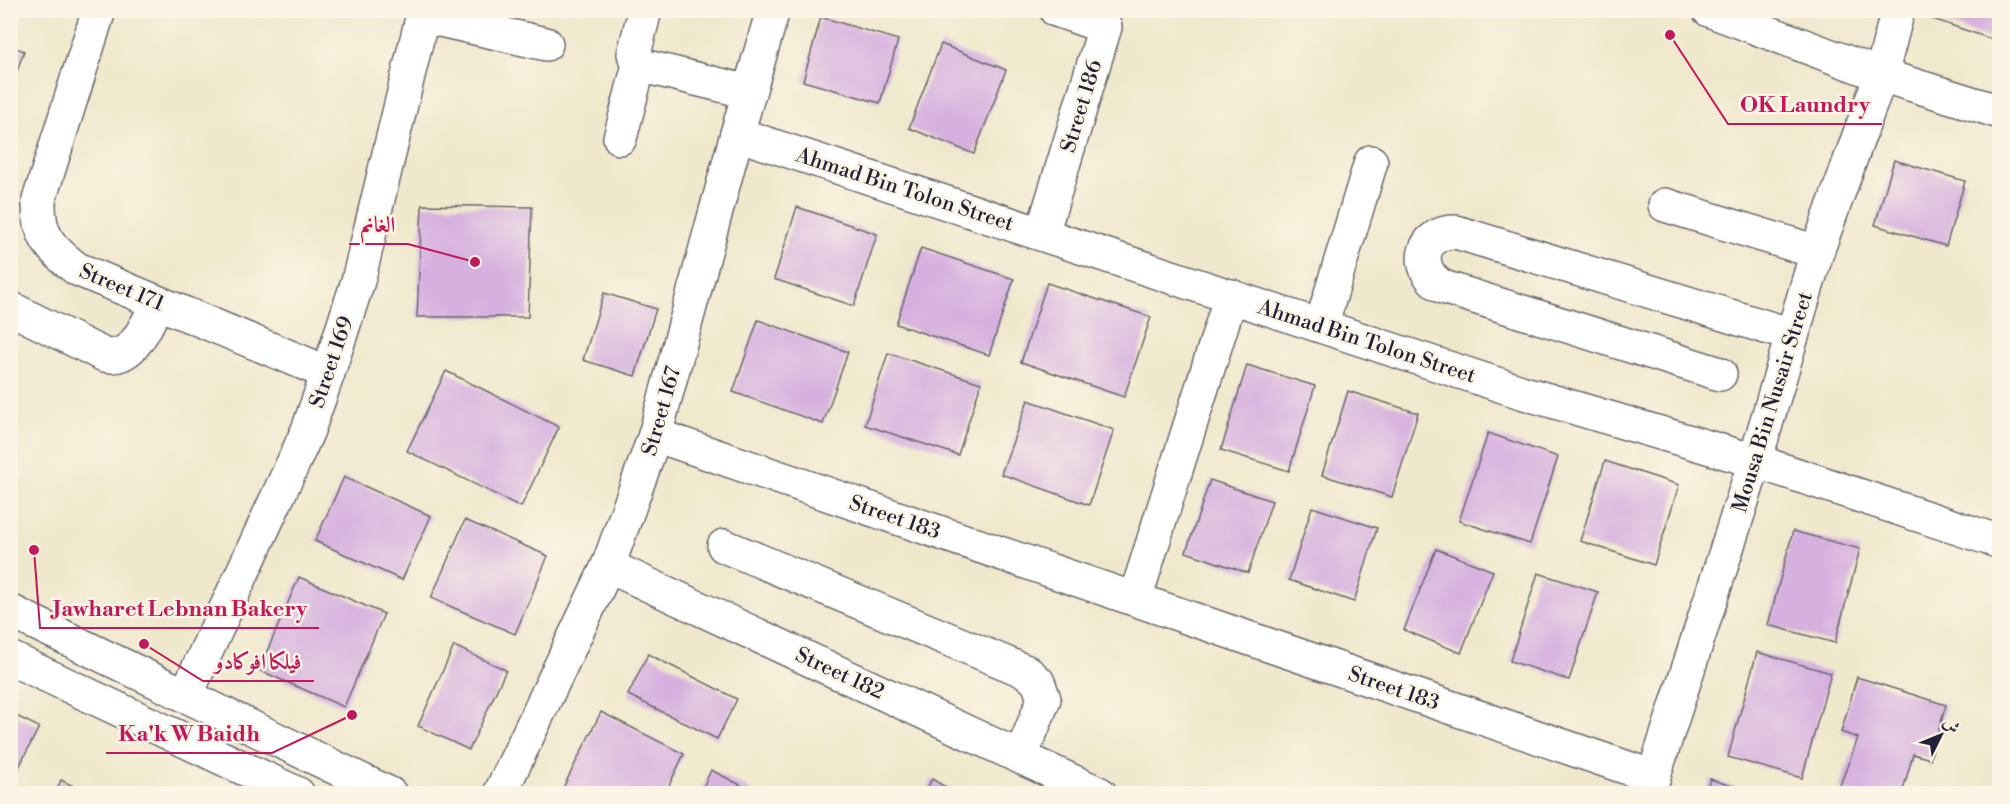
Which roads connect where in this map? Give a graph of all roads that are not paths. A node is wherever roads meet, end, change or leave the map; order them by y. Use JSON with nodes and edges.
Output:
{"nodes":[{"id":1,"x":99,"y":10,"type":"edge"},
{"id":2,"x":645,"y":10,"type":"edge"},
{"id":3,"x":773,"y":10,"type":"edge"},
{"id":4,"x":1056,"y":10,"type":"edge"},
{"id":5,"x":1709,"y":10,"type":"edge"},
{"id":6,"x":1898,"y":10,"type":"edge"},
{"id":7,"x":423,"y":13,"type":"edge"},
{"id":8,"x":546,"y":44,"type":"dead end"},
{"id":9,"x":639,"y":65,"type":"junction"},
{"id":10,"x":1881,"y":75,"type":"junction"},
{"id":11,"x":749,"y":92,"type":"junction"},
{"id":12,"x":2000,"y":112,"type":"edge"},
{"id":13,"x":737,"y":134,"type":"junction"},
{"id":14,"x":620,"y":138,"type":"dead end"},
{"id":15,"x":1371,"y":162,"type":"dead end"},
{"id":16,"x":1665,"y":206,"type":"dead end"},
{"id":17,"x":1042,"y":234,"type":"junction"},
{"id":18,"x":1817,"y":252,"type":"junction"},
{"id":19,"x":1231,"y":296,"type":"junction"},
{"id":20,"x":158,"y":303,"type":"junction"},
{"id":21,"x":10,"y":308,"type":"edge"},
{"id":22,"x":1321,"y":326,"type":"junction"},
{"id":23,"x":1792,"y":334,"type":"junction"},
{"id":24,"x":328,"y":373,"type":"junction"},
{"id":25,"x":1720,"y":374,"type":"dead end"},
{"id":26,"x":655,"y":435,"type":"junction"},
{"id":27,"x":1755,"y":461,"type":"junction"},
{"id":28,"x":1997,"y":535,"type":"edge"},
{"id":29,"x":724,"y":546,"type":"dead end"},
{"id":30,"x":608,"y":566,"type":"junction"},
{"id":31,"x":1135,"y":599,"type":"junction"},
{"id":32,"x":10,"y":610,"type":"edge"},
{"id":33,"x":10,"y":658,"type":"edge"},
{"id":34,"x":186,"y":695,"type":"junction"},
{"id":35,"x":1021,"y":756,"type":"junction"},
{"id":36,"x":1651,"y":785,"type":"edge"},
{"id":37,"x":1079,"y":789,"type":"edge"},
{"id":38,"x":298,"y":794,"type":"edge"},
{"id":39,"x":390,"y":794,"type":"edge"},
{"id":40,"x":500,"y":794,"type":"edge"}],
"edges":[{"from":1,"to":20,"type":"street","name":"Street 171"},
{"from":2,"to":9,"type":"street"},
{"from":3,"to":11,"type":"street","name":"Street 167"},
{"from":4,"to":17,"type":"street","name":"Street 186"},
{"from":5,"to":10,"type":"street"},
{"from":6,"to":10,"type":"street","name":"Mousa Bin Nusair Street"},
{"from":7,"to":8,"type":"street"},
{"from":7,"to":24,"type":"street","name":"Street 169"},
{"from":9,"to":11,"type":"street"},
{"from":9,"to":14,"type":"street"},
{"from":10,"to":12,"type":"street"},
{"from":10,"to":18,"type":"street","name":"Mousa Bin Nusair Street"},
{"from":11,"to":13,"type":"street","name":"Street 167"},
{"from":13,"to":17,"type":"street","name":"Ahmad Bin Tolon Street"},
{"from":13,"to":26,"type":"street","name":"Street 167"},
{"from":15,"to":22,"type":"street"},
{"from":16,"to":18,"type":"street"},
{"from":17,"to":19,"type":"street","name":"Ahmad Bin Tolon Street"},
{"from":18,"to":23,"type":"street","name":"Mousa Bin Nusair Street"},
{"from":19,"to":22,"type":"street","name":"Ahmad Bin Tolon Street"},
{"from":19,"to":31,"type":"street"},
{"from":20,"to":21,"type":"street"},
{"from":20,"to":24,"type":"street","name":"Street 171"},
{"from":22,"to":27,"type":"street","name":"Ahmad Bin Tolon Street"},
{"from":23,"to":25,"type":"street"},
{"from":23,"to":27,"type":"street","name":"Mousa Bin Nusair Street"},
{"from":24,"to":34,"type":"street","name":"Street 169"},
{"from":26,"to":30,"type":"street","name":"Street 167"},
{"from":26,"to":31,"type":"street","name":"Street 183"},
{"from":27,"to":28,"type":"street","name":"Ahmad Bin Tolon Street"},
{"from":27,"to":36,"type":"street","name":"Mousa Bin Nusair Street"},
{"from":29,"to":35,"type":"street"},
{"from":30,"to":35,"type":"street","name":"Street 182"},
{"from":30,"to":40,"type":"street","name":"Street 167"},
{"from":31,"to":36,"type":"street","name":"Street 183"},
{"from":32,"to":34,"type":"street"},
{"from":33,"to":38,"type":"street"},
{"from":34,"to":39,"type":"street"},
{"from":35,"to":37,"type":"street","name":"Street 182"}]}
